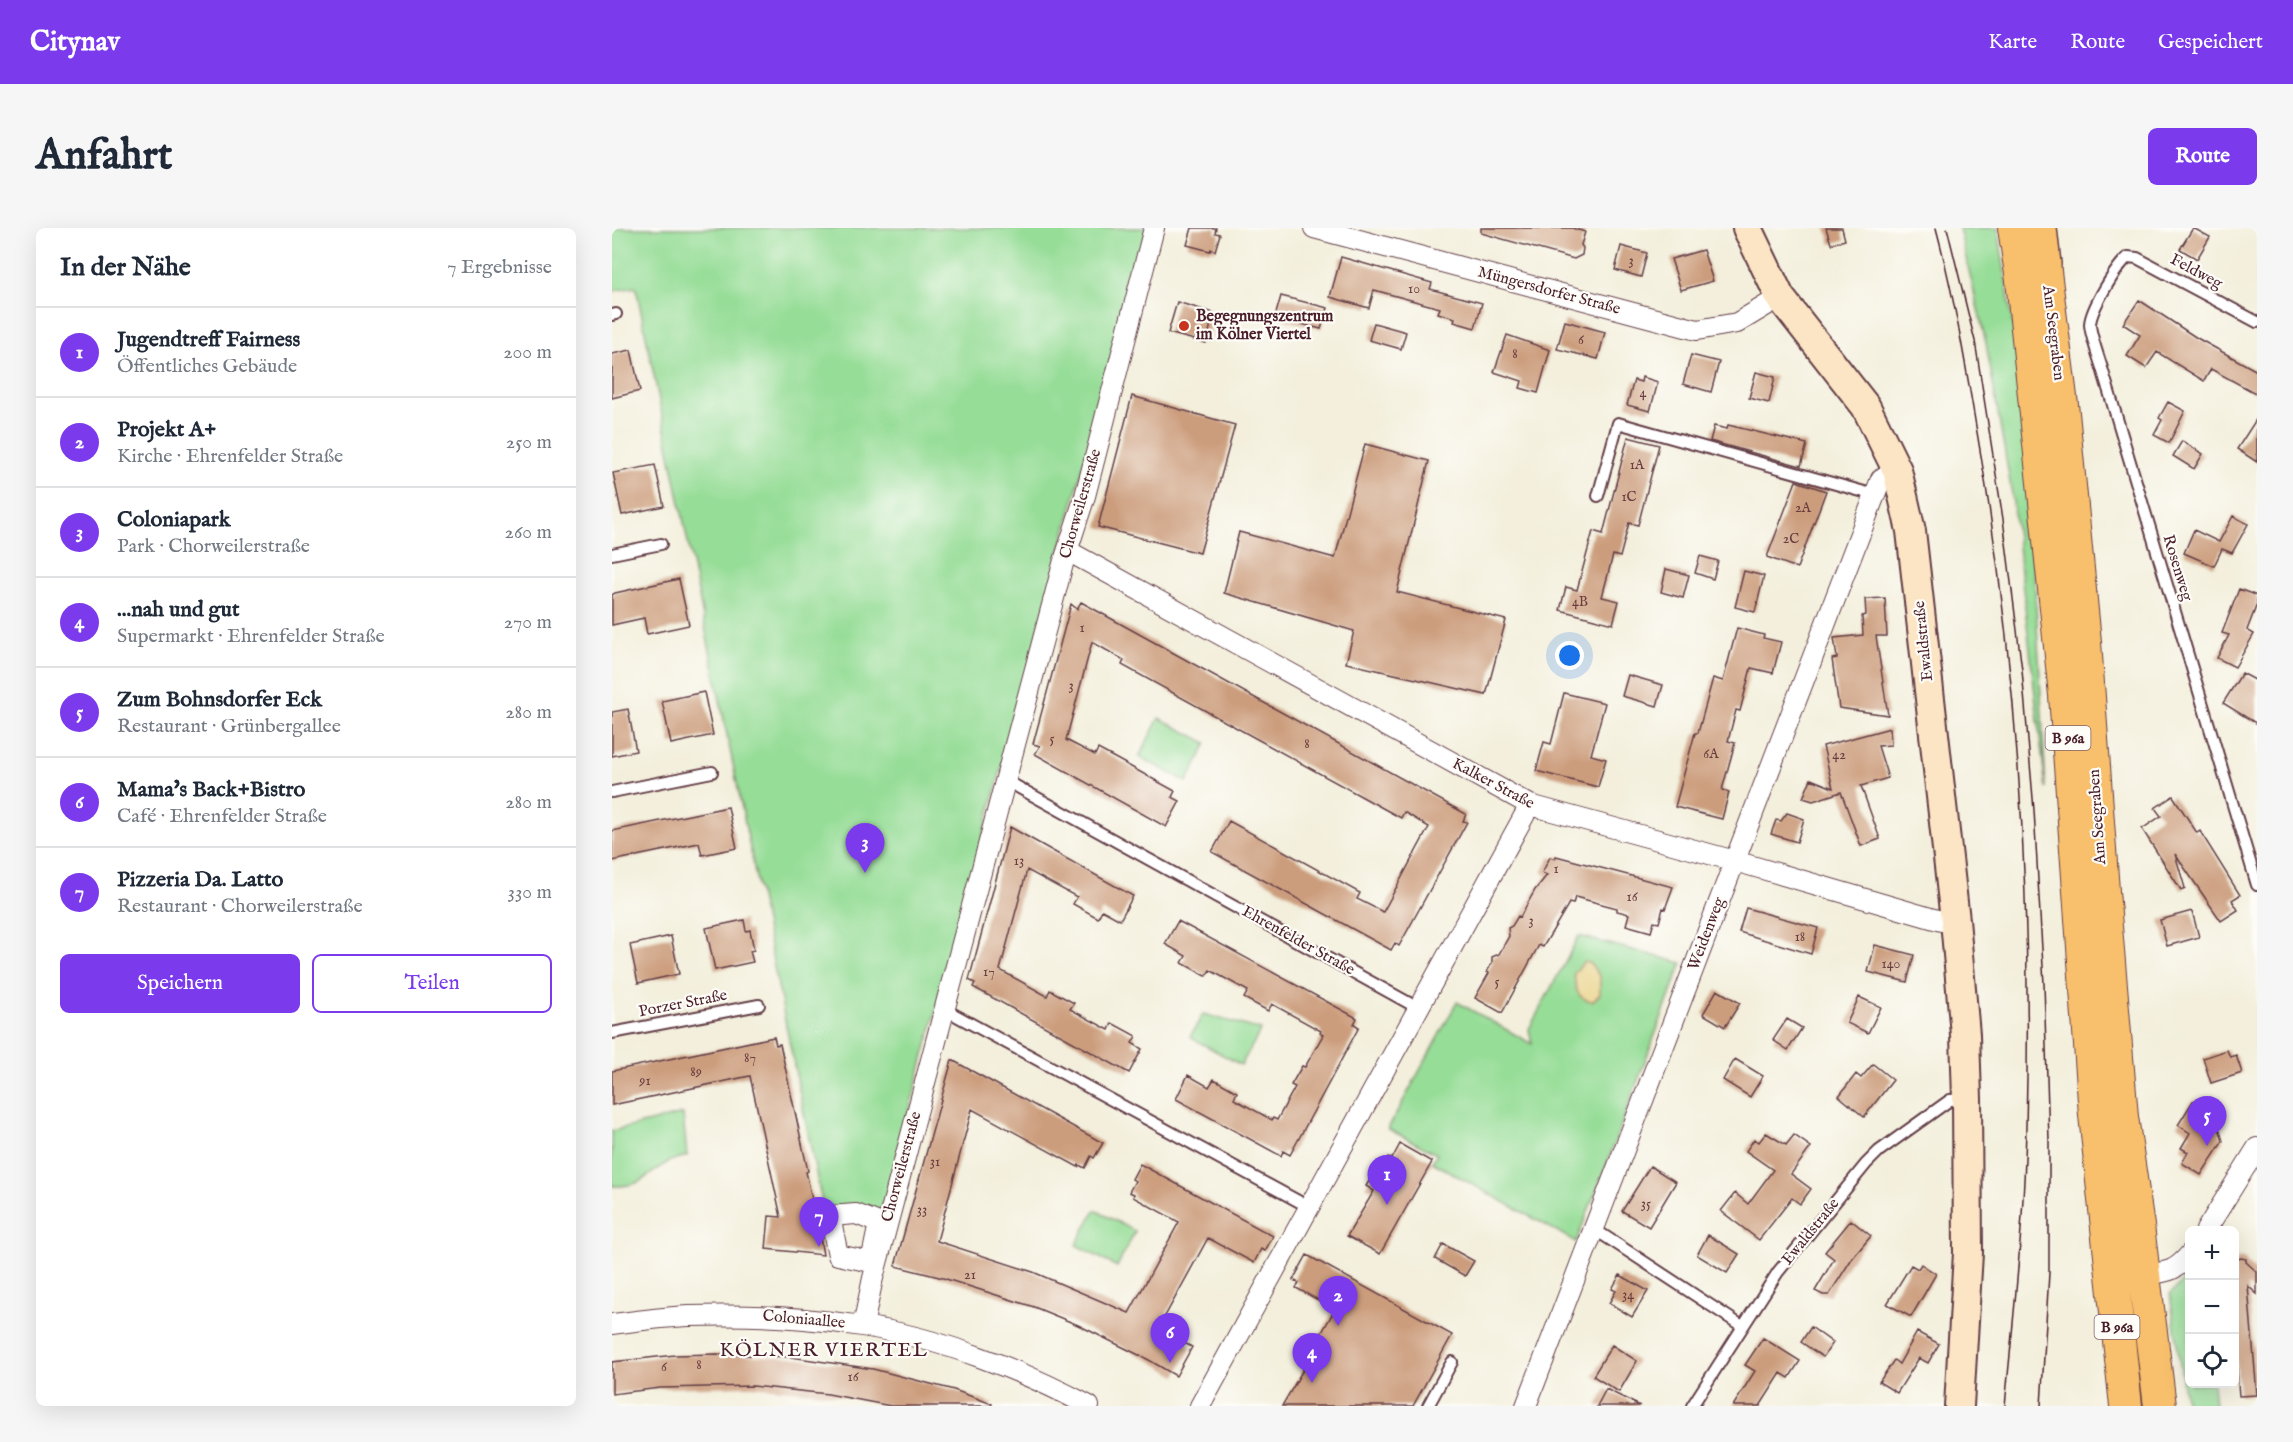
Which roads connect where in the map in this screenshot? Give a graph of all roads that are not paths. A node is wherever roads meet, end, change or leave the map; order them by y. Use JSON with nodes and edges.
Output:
{"nodes":[{"id":1,"x":1154,"y":228,"type":"edge"},
{"id":2,"x":1314,"y":228,"type":"edge"},
{"id":3,"x":1747,"y":228,"type":"edge"},
{"id":4,"x":2014,"y":228,"type":"edge"},
{"id":5,"x":2038,"y":228,"type":"edge"},
{"id":6,"x":2121,"y":263,"type":"joint"},
{"id":7,"x":2044,"y":264,"type":"joint"},
{"id":8,"x":1780,"y":297,"type":"junction"},
{"id":9,"x":2257,"y":322,"type":"edge"},
{"id":10,"x":1897,"y":470,"type":"junction"},
{"id":11,"x":1875,"y":495,"type":"junction"},
{"id":12,"x":1598,"y":496,"type":"dead end"},
{"id":13,"x":661,"y":544,"type":"dead end"},
{"id":14,"x":1068,"y":551,"type":"junction"},
{"id":15,"x":612,"y":554,"type":"edge"},
{"id":16,"x":712,"y":772,"type":"dead end"},
{"id":17,"x":1005,"y":780,"type":"junction"},
{"id":18,"x":612,"y":792,"type":"edge"},
{"id":19,"x":1530,"y":806,"type":"junction"},
{"id":20,"x":1735,"y":861,"type":"junction"},
{"id":21,"x":2257,"y":885,"type":"edge"},
{"id":22,"x":1955,"y":920,"type":"junction"},
{"id":23,"x":759,"y":1005,"type":"dead end"},
{"id":24,"x":1418,"y":1008,"type":"junction"},
{"id":25,"x":944,"y":1009,"type":"junction"},
{"id":26,"x":612,"y":1033,"type":"edge"},
{"id":27,"x":1968,"y":1099,"type":"junction"},
{"id":28,"x":2257,"y":1148,"type":"edge"},
{"id":29,"x":1309,"y":1208,"type":"junction"},
{"id":30,"x":2208,"y":1226,"type":"edge"},
{"id":31,"x":1594,"y":1229,"type":"junction"},
{"id":32,"x":2185,"y":1259,"type":"edge"},
{"id":33,"x":2152,"y":1274,"type":"junction"},
{"id":34,"x":612,"y":1324,"type":"edge"},
{"id":35,"x":863,"y":1326,"type":"junction"},
{"id":36,"x":1742,"y":1326,"type":"junction"},
{"id":37,"x":1452,"y":1362,"type":"dead end"},
{"id":38,"x":1089,"y":1406,"type":"edge"},
{"id":39,"x":1200,"y":1406,"type":"edge"},
{"id":40,"x":1428,"y":1406,"type":"edge"},
{"id":41,"x":1526,"y":1406,"type":"edge"},
{"id":42,"x":1692,"y":1406,"type":"edge"},
{"id":43,"x":1959,"y":1406,"type":"edge"},
{"id":44,"x":2126,"y":1406,"type":"edge"},
{"id":45,"x":2160,"y":1406,"type":"edge"}],
"edges":[{"from":1,"to":14,"type":"street","name":"Chorweilerstraße"},
{"from":2,"to":8,"type":"street","name":"Müngersdorfer Straße"},
{"from":3,"to":8,"type":"street","name":"Ewaldstraße"},
{"from":4,"to":44,"type":"main road","name":"Am Seegraben","number":"B 96a"},
{"from":5,"to":7,"type":"highway"},
{"from":6,"to":9,"type":"lane","name":"Feldweg"},
{"from":6,"to":21,"type":"lane","name":"Rosenweg"},
{"from":7,"to":33,"type":"main road","name":"Am Seegraben","number":"B 96a"},
{"from":8,"to":10,"type":"street","name":"Ewaldstraße"},
{"from":10,"to":11,"type":"street","name":"Weidenweg"},
{"from":10,"to":22,"type":"street","name":"Ewaldstraße"},
{"from":11,"to":12,"type":"lane"},
{"from":11,"to":20,"type":"street","name":"Weidenweg"},
{"from":13,"to":15,"type":"lane"},
{"from":14,"to":17,"type":"street","name":"Chorweilerstraße"},
{"from":14,"to":19,"type":"street","name":"Kalker Straße"},
{"from":16,"to":18,"type":"lane"},
{"from":17,"to":24,"type":"lane","name":"Ehrenfelder Straße"},
{"from":17,"to":25,"type":"street","name":"Chorweilerstraße"},
{"from":19,"to":20,"type":"street","name":"Kalker Straße"},
{"from":19,"to":24,"type":"street"},
{"from":20,"to":22,"type":"street","name":"Kalker Straße"},
{"from":20,"to":31,"type":"street","name":"Weidenweg"},
{"from":22,"to":27,"type":"street","name":"Ewaldstraße"},
{"from":23,"to":26,"type":"lane","name":"Porzer Straße"},
{"from":24,"to":29,"type":"street"},
{"from":25,"to":29,"type":"lane"},
{"from":25,"to":35,"type":"street","name":"Chorweilerstraße"},
{"from":27,"to":36,"type":"lane","name":"Ewaldstraße"},
{"from":27,"to":43,"type":"street","name":"Ewaldstraße"},
{"from":28,"to":30,"type":"street"},
{"from":29,"to":39,"type":"street"},
{"from":31,"to":36,"type":"lane"},
{"from":31,"to":41,"type":"street","name":"Weidenweg"},
{"from":32,"to":33,"type":"street"},
{"from":33,"to":45,"type":"main road","name":"Am Seegraben","number":"B 96a"},
{"from":34,"to":35,"type":"street","name":"Coloniaallee"},
{"from":35,"to":38,"type":"street","name":"Coloniaallee"},
{"from":36,"to":42,"type":"lane","name":"Ewaldstraße"},
{"from":37,"to":40,"type":"lane"}]}
